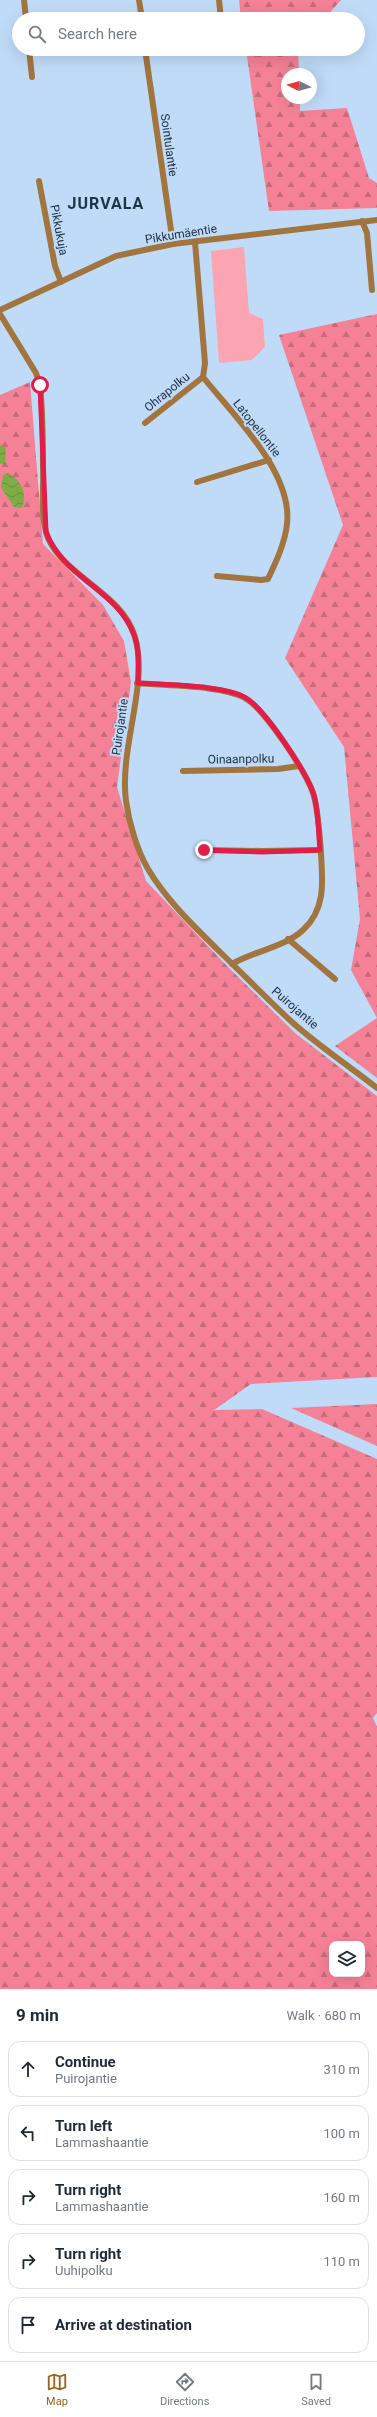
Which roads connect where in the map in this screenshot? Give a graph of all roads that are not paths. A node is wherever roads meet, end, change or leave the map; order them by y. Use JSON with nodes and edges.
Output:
{"nodes":[{"id":1,"x":24,"y":0,"type":"edge"},
{"id":2,"x":140,"y":0,"type":"edge"},
{"id":3,"x":219,"y":0,"type":"edge"},
{"id":4,"x":25,"y":12,"type":"edge"},
{"id":5,"x":141,"y":12,"type":"edge"},
{"id":6,"x":220,"y":12,"type":"edge"},
{"id":7,"x":30,"y":56,"type":"edge"},
{"id":8,"x":146,"y":56,"type":"edge"},
{"id":9,"x":32,"y":78,"type":"dead end"},
{"id":10,"x":39,"y":181,"type":"dead end"},
{"id":11,"x":377,"y":220,"type":"edge"},
{"id":12,"x":362,"y":221,"type":"junction"},
{"id":13,"x":195,"y":242,"type":"junction"},
{"id":14,"x":173,"y":244,"type":"junction"},
{"id":15,"x":61,"y":282,"type":"junction"},
{"id":16,"x":372,"y":290,"type":"dead end"},
{"id":17,"x":0,"y":310,"type":"edge"},
{"id":18,"x":0,"y":314,"type":"edge"},
{"id":19,"x":203,"y":377,"type":"junction"},
{"id":20,"x":145,"y":424,"type":"dead end"},
{"id":21,"x":269,"y":460,"type":"junction"},
{"id":22,"x":197,"y":482,"type":"dead end"},
{"id":23,"x":217,"y":576,"type":"dead end"},
{"id":24,"x":138,"y":683,"type":"junction"},
{"id":25,"x":299,"y":766,"type":"junction"},
{"id":26,"x":184,"y":771,"type":"dead end"},
{"id":27,"x":204,"y":850,"type":"dead end"},
{"id":28,"x":320,"y":850,"type":"junction"},
{"id":29,"x":288,"y":939,"type":"junction"},
{"id":30,"x":232,"y":964,"type":"junction"},
{"id":31,"x":335,"y":979,"type":"dead end"},
{"id":32,"x":377,"y":1088,"type":"edge"}],
"edges":[{"from":1,"to":4,"type":"street"},
{"from":2,"to":5,"type":"street"},
{"from":3,"to":6,"type":"street"},
{"from":7,"to":9,"type":"street"},
{"from":8,"to":14,"type":"street","name":"Sointulantie"},
{"from":10,"to":15,"type":"street","name":"Pikkukuja"},
{"from":11,"to":12,"type":"street","name":"Pikkumäentie"},
{"from":12,"to":13,"type":"street","name":"Pikkumäentie"},
{"from":12,"to":16,"type":"street"},
{"from":13,"to":14,"type":"street","name":"Pikkumäentie"},
{"from":13,"to":19,"type":"street"},
{"from":14,"to":15,"type":"street","name":"Pikkumäentie"},
{"from":15,"to":17,"type":"street","name":"Pikkumäentie"},
{"from":18,"to":24,"type":"street","name":"Puirojantie"},
{"from":19,"to":20,"type":"street","name":"Ohrapolku"},
{"from":19,"to":21,"type":"street","name":"Latopellontie"},
{"from":21,"to":22,"type":"street"},
{"from":21,"to":23,"type":"street","name":"Latopellontie"},
{"from":24,"to":25,"type":"street"},
{"from":24,"to":30,"type":"street","name":"Puirojantie"},
{"from":25,"to":26,"type":"street","name":"Oinaanpolku"},
{"from":25,"to":28,"type":"street"},
{"from":27,"to":28,"type":"street"},
{"from":28,"to":29,"type":"street"},
{"from":29,"to":30,"type":"street"},
{"from":29,"to":31,"type":"street"},
{"from":30,"to":32,"type":"street","name":"Puirojantie"}]}
